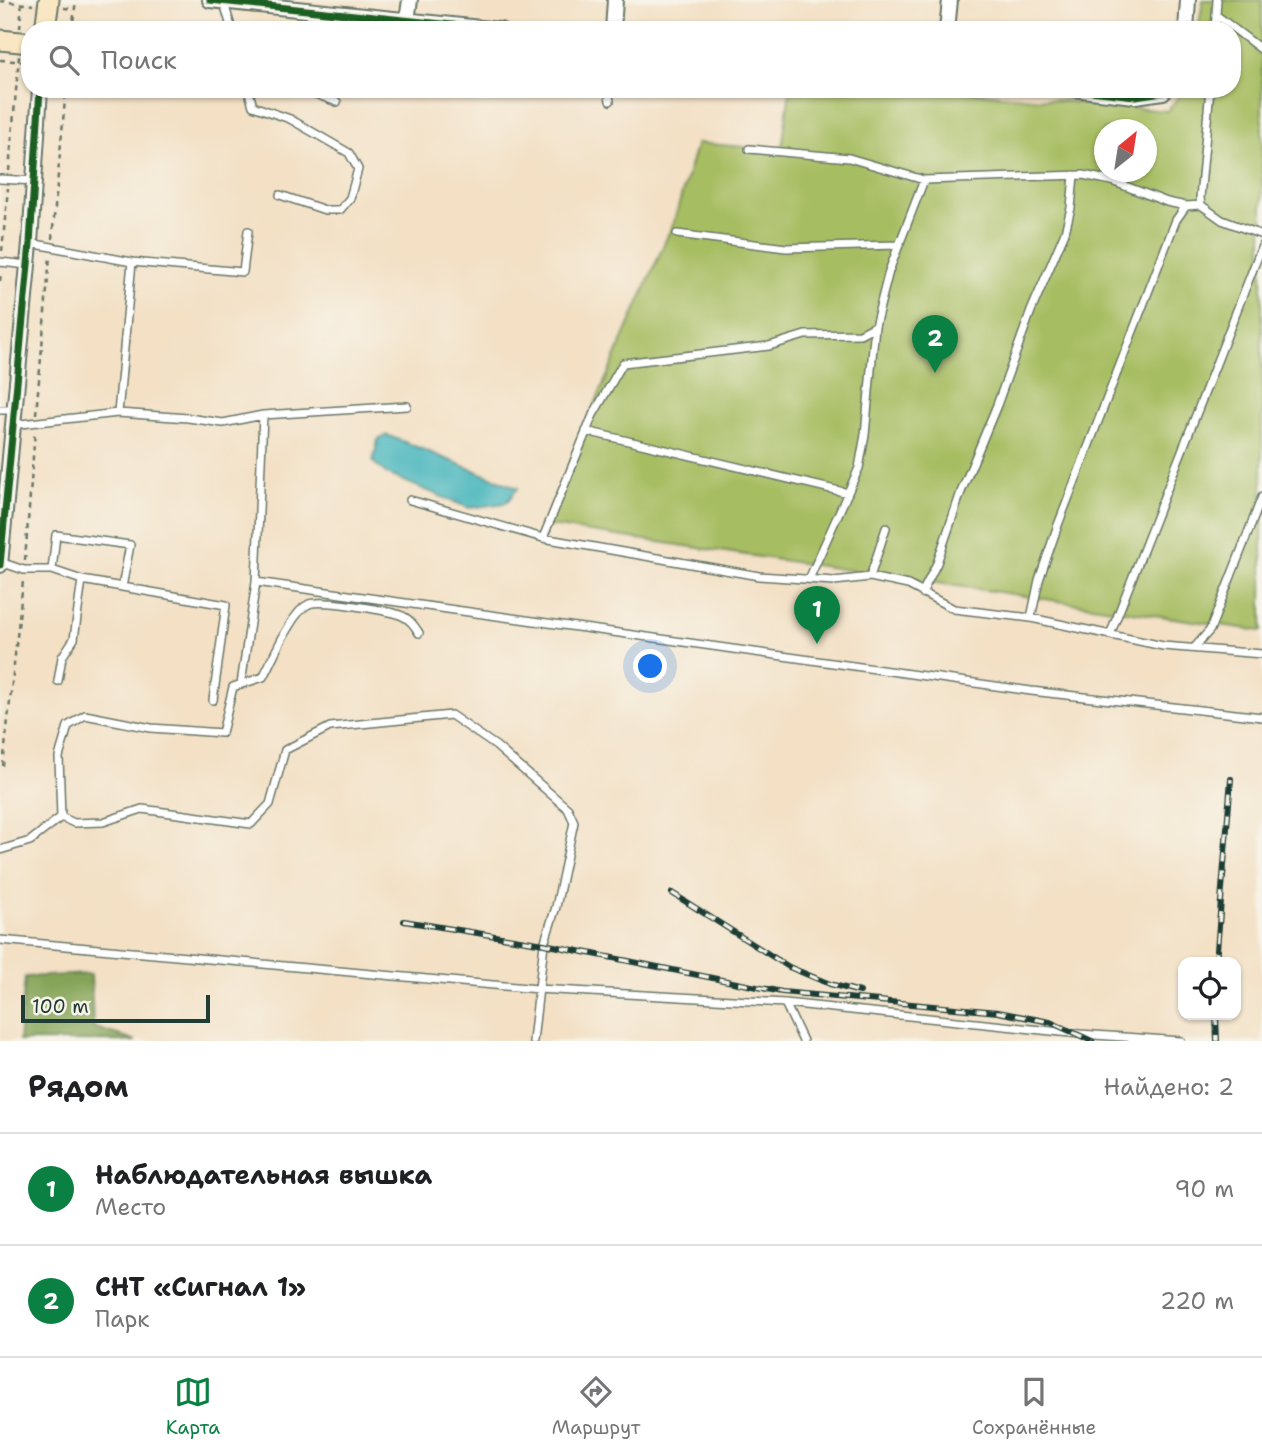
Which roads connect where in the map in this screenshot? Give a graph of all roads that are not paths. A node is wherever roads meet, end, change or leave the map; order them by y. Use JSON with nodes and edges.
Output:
{"nodes":[{"id":1,"x":49,"y":0,"type":"edge"},
{"id":2,"x":410,"y":0,"type":"edge"},
{"id":3,"x":615,"y":0,"type":"edge"},
{"id":4,"x":950,"y":0,"type":"edge"},
{"id":5,"x":1188,"y":0,"type":"edge"},
{"id":6,"x":1217,"y":0,"type":"edge"},
{"id":7,"x":217,"y":1,"type":"edge"},
{"id":8,"x":285,"y":4,"type":"edge"},
{"id":9,"x":319,"y":11,"type":"junction"},
{"id":10,"x":1216,"y":15,"type":"junction"},
{"id":11,"x":407,"y":20,"type":"junction"},
{"id":12,"x":46,"y":21,"type":"edge"},
{"id":13,"x":227,"y":21,"type":"edge"},
{"id":14,"x":318,"y":21,"type":"edge"},
{"id":15,"x":416,"y":21,"type":"edge"},
{"id":16,"x":614,"y":21,"type":"edge"},
{"id":17,"x":948,"y":21,"type":"edge"},
{"id":18,"x":1187,"y":21,"type":"edge"},
{"id":19,"x":1216,"y":21,"type":"edge"},
{"id":20,"x":1224,"y":21,"type":"edge"},
{"id":21,"x":1241,"y":34,"type":"edge"},
{"id":22,"x":1262,"y":50,"type":"edge"},
{"id":23,"x":39,"y":98,"type":"edge"},
{"id":24,"x":251,"y":98,"type":"edge"},
{"id":25,"x":326,"y":98,"type":"edge"},
{"id":26,"x":610,"y":98,"type":"edge"},
{"id":27,"x":1209,"y":98,"type":"edge"},
{"id":28,"x":610,"y":101,"type":"dead end"},
{"id":29,"x":337,"y":102,"type":"dead end"},
{"id":30,"x":749,"y":149,"type":"dead end"},
{"id":31,"x":1074,"y":175,"type":"junction"},
{"id":32,"x":4,"y":179,"type":"edge"},
{"id":33,"x":924,"y":180,"type":"junction"},
{"id":34,"x":34,"y":181,"type":"junction"},
{"id":35,"x":280,"y":195,"type":"dead end"},
{"id":36,"x":1201,"y":205,"type":"junction"},
{"id":37,"x":1186,"y":206,"type":"junction"},
{"id":38,"x":248,"y":231,"type":"dead end"},
{"id":39,"x":677,"y":234,"type":"dead end"},
{"id":40,"x":1262,"y":235,"type":"edge"},
{"id":41,"x":30,"y":243,"type":"junction"},
{"id":42,"x":898,"y":245,"type":"junction"},
{"id":43,"x":1262,"y":246,"type":"edge"},
{"id":44,"x":1,"y":262,"type":"edge"},
{"id":45,"x":132,"y":262,"type":"junction"},
{"id":46,"x":28,"y":265,"type":"junction"},
{"id":47,"x":875,"y":326,"type":"junction"},
{"id":48,"x":407,"y":406,"type":"dead end"},
{"id":49,"x":118,"y":413,"type":"junction"},
{"id":50,"x":8,"y":415,"type":"edge"},
{"id":51,"x":263,"y":415,"type":"junction"},
{"id":52,"x":586,"y":431,"type":"junction"},
{"id":53,"x":848,"y":493,"type":"junction"},
{"id":54,"x":1262,"y":497,"type":"edge"},
{"id":55,"x":410,"y":500,"type":"dead end"},
{"id":56,"x":886,"y":527,"type":"dead end"},
{"id":57,"x":543,"y":538,"type":"junction"},
{"id":58,"x":0,"y":563,"type":"edge"},
{"id":59,"x":52,"y":570,"type":"junction"},
{"id":60,"x":870,"y":578,"type":"junction"},
{"id":61,"x":809,"y":579,"type":"junction"},
{"id":62,"x":82,"y":580,"type":"junction"},
{"id":63,"x":256,"y":582,"type":"junction"},
{"id":64,"x":122,"y":587,"type":"junction"},
{"id":65,"x":922,"y":593,"type":"junction"},
{"id":66,"x":1031,"y":618,"type":"junction"},
{"id":67,"x":419,"y":633,"type":"dead end"},
{"id":68,"x":1110,"y":635,"type":"junction"},
{"id":69,"x":1194,"y":648,"type":"junction"},
{"id":70,"x":1262,"y":654,"type":"edge"},
{"id":71,"x":58,"y":681,"type":"dead end"},
{"id":72,"x":241,"y":684,"type":"junction"},
{"id":73,"x":213,"y":700,"type":"dead end"},
{"id":74,"x":1262,"y":717,"type":"edge"},
{"id":75,"x":61,"y":817,"type":"junction"},
{"id":76,"x":0,"y":850,"type":"edge"},
{"id":77,"x":0,"y":940,"type":"edge"},
{"id":78,"x":538,"y":989,"type":"junction"},
{"id":79,"x":785,"y":1003,"type":"junction"},
{"id":80,"x":533,"y":1041,"type":"edge"},
{"id":81,"x":803,"y":1041,"type":"edge"},
{"id":82,"x":1181,"y":1041,"type":"edge"}],
"edges":[{"from":1,"to":12,"type":"main road"},
{"from":2,"to":11,"type":"street"},
{"from":3,"to":16,"type":"street"},
{"from":4,"to":17,"type":"street"},
{"from":5,"to":18,"type":"street"},
{"from":6,"to":10,"type":"lane"},
{"from":7,"to":8,"type":"street"},
{"from":7,"to":13,"type":"lane"},
{"from":8,"to":9,"type":"street"},
{"from":9,"to":11,"type":"street"},
{"from":9,"to":14,"type":"lane"},
{"from":10,"to":19,"type":"lane"},
{"from":10,"to":20,"type":"lane"},
{"from":11,"to":15,"type":"street"},
{"from":21,"to":22,"type":"lane"},
{"from":23,"to":34,"type":"street"},
{"from":24,"to":35,"type":"lane"},
{"from":25,"to":29,"type":"lane"},
{"from":26,"to":28,"type":"lane"},
{"from":27,"to":36,"type":"lane"},
{"from":30,"to":33,"type":"lane"},
{"from":31,"to":33,"type":"lane"},
{"from":31,"to":37,"type":"lane"},
{"from":31,"to":65,"type":"lane"},
{"from":32,"to":34,"type":"lane"},
{"from":33,"to":42,"type":"lane"},
{"from":34,"to":41,"type":"street"},
{"from":36,"to":37,"type":"lane"},
{"from":36,"to":40,"type":"lane"},
{"from":37,"to":66,"type":"lane"},
{"from":38,"to":45,"type":"lane"},
{"from":39,"to":42,"type":"lane"},
{"from":41,"to":45,"type":"lane"},
{"from":41,"to":46,"type":"street"},
{"from":42,"to":47,"type":"lane"},
{"from":43,"to":68,"type":"lane"},
{"from":44,"to":46,"type":"lane"},
{"from":45,"to":49,"type":"lane"},
{"from":46,"to":50,"type":"street"},
{"from":47,"to":52,"type":"lane"},
{"from":47,"to":53,"type":"lane"},
{"from":48,"to":51,"type":"lane"},
{"from":49,"to":50,"type":"lane"},
{"from":49,"to":51,"type":"lane"},
{"from":50,"to":58,"type":"street"},
{"from":51,"to":63,"type":"lane"},
{"from":52,"to":53,"type":"lane"},
{"from":52,"to":57,"type":"lane"},
{"from":53,"to":61,"type":"lane"},
{"from":54,"to":69,"type":"lane"},
{"from":55,"to":57,"type":"lane"},
{"from":56,"to":60,"type":"lane"},
{"from":57,"to":61,"type":"lane"},
{"from":58,"to":59,"type":"lane"},
{"from":59,"to":62,"type":"lane"},
{"from":59,"to":64,"type":"lane"},
{"from":60,"to":61,"type":"lane"},
{"from":60,"to":65,"type":"lane"},
{"from":62,"to":64,"type":"lane"},
{"from":62,"to":71,"type":"lane"},
{"from":63,"to":72,"type":"lane"},
{"from":63,"to":74,"type":"lane"},
{"from":64,"to":73,"type":"lane"},
{"from":65,"to":66,"type":"lane"},
{"from":66,"to":68,"type":"lane"},
{"from":67,"to":72,"type":"lane"},
{"from":68,"to":69,"type":"lane"},
{"from":69,"to":70,"type":"lane"},
{"from":72,"to":75,"type":"lane"},
{"from":75,"to":76,"type":"lane"},
{"from":75,"to":78,"type":"lane"},
{"from":77,"to":78,"type":"lane"},
{"from":78,"to":79,"type":"lane"},
{"from":78,"to":80,"type":"lane"},
{"from":79,"to":81,"type":"lane"},
{"from":79,"to":82,"type":"lane"}]}
